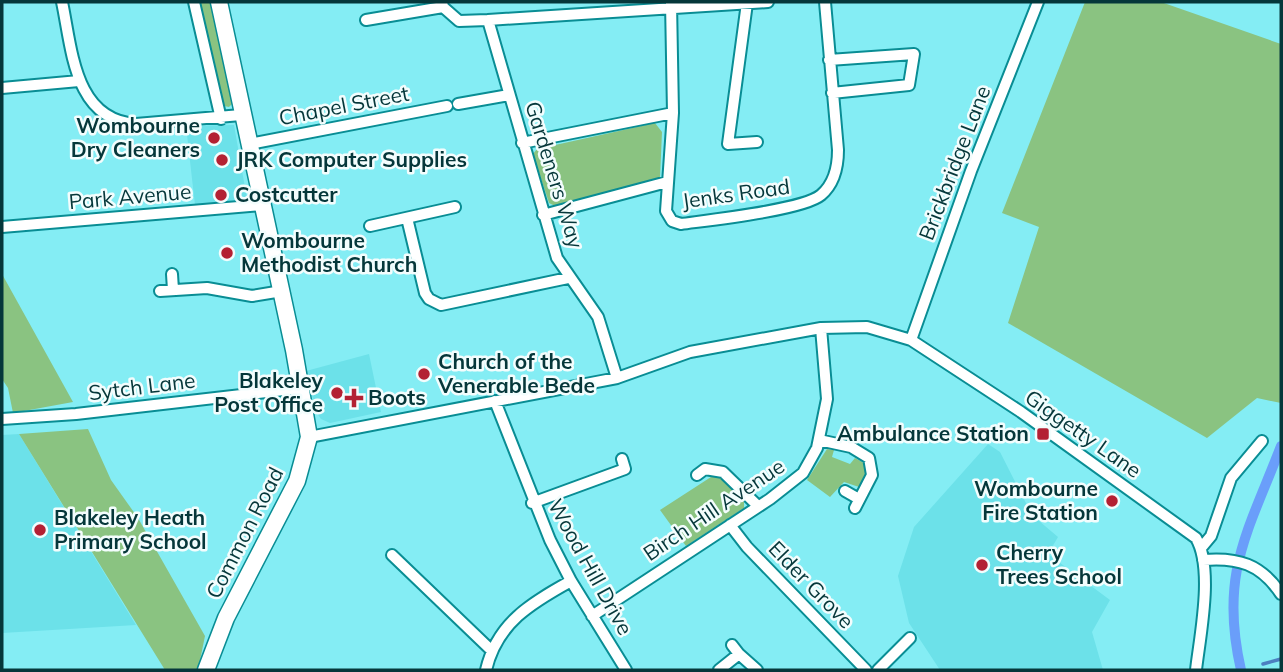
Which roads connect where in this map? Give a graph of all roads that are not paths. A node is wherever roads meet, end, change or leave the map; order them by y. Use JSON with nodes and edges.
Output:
{"nodes":[{"id":1,"x":62,"y":2,"type":"edge"},
{"id":2,"x":194,"y":2,"type":"edge"},
{"id":3,"x":219,"y":2,"type":"edge"},
{"id":4,"x":768,"y":2,"type":"edge"},
{"id":5,"x":825,"y":2,"type":"edge"},
{"id":6,"x":1038,"y":2,"type":"edge"},
{"id":7,"x":747,"y":3,"type":"edge"},
{"id":8,"x":443,"y":4,"type":"edge"},
{"id":9,"x":671,"y":5,"type":"edge"},
{"id":10,"x":366,"y":20,"type":"dead end"},
{"id":11,"x":488,"y":20,"type":"junction"},
{"id":12,"x":829,"y":60,"type":"junction"},
{"id":13,"x":79,"y":81,"type":"junction"},
{"id":14,"x":2,"y":88,"type":"edge"},
{"id":15,"x":832,"y":93,"type":"junction"},
{"id":16,"x":509,"y":95,"type":"junction"},
{"id":17,"x":453,"y":105,"type":"joint"},
{"id":18,"x":673,"y":113,"type":"junction"},
{"id":19,"x":241,"y":115,"type":"junction"},
{"id":20,"x":220,"y":119,"type":"junction"},
{"id":21,"x":757,"y":142,"type":"dead end"},
{"id":22,"x":522,"y":143,"type":"junction"},
{"id":23,"x":249,"y":144,"type":"junction"},
{"id":24,"x":667,"y":182,"type":"junction"},
{"id":25,"x":262,"y":205,"type":"junction"},
{"id":26,"x":455,"y":207,"type":"dead end"},
{"id":27,"x":543,"y":215,"type":"junction"},
{"id":28,"x":407,"y":218,"type":"junction"},
{"id":29,"x":370,"y":226,"type":"dead end"},
{"id":30,"x":2,"y":227,"type":"edge"},
{"id":31,"x":172,"y":274,"type":"dead end"},
{"id":32,"x":568,"y":278,"type":"junction"},
{"id":33,"x":173,"y":290,"type":"junction"},
{"id":34,"x":160,"y":291,"type":"dead end"},
{"id":35,"x":282,"y":291,"type":"junction"},
{"id":36,"x":821,"y":328,"type":"junction"},
{"id":37,"x":911,"y":340,"type":"junction"},
{"id":38,"x":617,"y":378,"type":"junction"},
{"id":39,"x":301,"y":388,"type":"junction"},
{"id":40,"x":495,"y":401,"type":"junction"},
{"id":41,"x":2,"y":419,"type":"edge"},
{"id":42,"x":309,"y":437,"type":"junction"},
{"id":43,"x":819,"y":440,"type":"junction"},
{"id":44,"x":1262,"y":441,"type":"dead end"},
{"id":45,"x":622,"y":459,"type":"dead end"},
{"id":46,"x":698,"y":475,"type":"dead end"},
{"id":47,"x":845,"y":491,"type":"dead end"},
{"id":48,"x":533,"y":502,"type":"junction"},
{"id":49,"x":758,"y":506,"type":"junction"},
{"id":50,"x":730,"y":525,"type":"junction"},
{"id":51,"x":1201,"y":548,"type":"junction"},
{"id":52,"x":392,"y":555,"type":"dead end"},
{"id":53,"x":1203,"y":560,"type":"junction"},
{"id":54,"x":571,"y":581,"type":"junction"},
{"id":55,"x":1281,"y":594,"type":"edge"},
{"id":56,"x":592,"y":616,"type":"junction"},
{"id":57,"x":910,"y":638,"type":"dead end"},
{"id":58,"x":491,"y":650,"type":"junction"},
{"id":59,"x":206,"y":666,"type":"edge"},
{"id":60,"x":486,"y":670,"type":"edge"},
{"id":61,"x":626,"y":670,"type":"edge"},
{"id":62,"x":719,"y":670,"type":"edge"},
{"id":63,"x":757,"y":670,"type":"edge"},
{"id":64,"x":866,"y":670,"type":"edge"},
{"id":65,"x":878,"y":670,"type":"edge"},
{"id":66,"x":1196,"y":670,"type":"edge"}],
"edges":[{"from":1,"to":13,"type":"street"},
{"from":2,"to":20,"type":"street"},
{"from":3,"to":19,"type":"street","name":"Common Road"},
{"from":4,"to":7,"type":"street"},
{"from":5,"to":12,"type":"street","name":"Jenks Road"},
{"from":6,"to":37,"type":"street","name":"Brickbridge Lane"},
{"from":7,"to":9,"type":"street"},
{"from":7,"to":21,"type":"street"},
{"from":8,"to":10,"type":"street"},
{"from":8,"to":11,"type":"street"},
{"from":9,"to":11,"type":"street"},
{"from":9,"to":18,"type":"street","name":"Jenks Road"},
{"from":11,"to":16,"type":"street","name":"Gardeners Way"},
{"from":12,"to":15,"type":"street","name":"Jenks Road"},
{"from":12,"to":15,"type":"street"},
{"from":13,"to":14,"type":"street"},
{"from":13,"to":20,"type":"street"},
{"from":15,"to":24,"type":"street","name":"Jenks Road"},
{"from":16,"to":17,"type":"street","name":"Gardeners Way"},
{"from":16,"to":22,"type":"street","name":"Gardeners Way"},
{"from":17,"to":23,"type":"street","name":"Chapel Street"},
{"from":18,"to":22,"type":"street"},
{"from":18,"to":24,"type":"street","name":"Jenks Road"},
{"from":19,"to":20,"type":"street"},
{"from":19,"to":23,"type":"street","name":"Common Road"},
{"from":22,"to":27,"type":"street","name":"Gardeners Way"},
{"from":23,"to":25,"type":"street","name":"Common Road"},
{"from":24,"to":27,"type":"street"},
{"from":25,"to":30,"type":"street","name":"Park Avenue"},
{"from":25,"to":35,"type":"street","name":"Common Road"},
{"from":26,"to":28,"type":"street"},
{"from":27,"to":32,"type":"street","name":"Gardeners Way"},
{"from":28,"to":29,"type":"street"},
{"from":28,"to":32,"type":"street"},
{"from":31,"to":33,"type":"street"},
{"from":32,"to":38,"type":"street","name":"Gardeners Way"},
{"from":33,"to":34,"type":"street"},
{"from":33,"to":35,"type":"street"},
{"from":35,"to":39,"type":"street","name":"Common Road"},
{"from":36,"to":37,"type":"street","name":"Giggetty Lane"},
{"from":36,"to":38,"type":"street","name":"Giggetty Lane"},
{"from":36,"to":43,"type":"street","name":"Birch Hill Avenue"},
{"from":37,"to":51,"type":"street","name":"Giggetty Lane"},
{"from":38,"to":40,"type":"street","name":"Giggetty Lane"},
{"from":39,"to":41,"type":"street","name":"Sytch Lane"},
{"from":39,"to":42,"type":"street","name":"Common Road"},
{"from":40,"to":42,"type":"street","name":"Giggetty Lane"},
{"from":40,"to":48,"type":"street","name":"Wood Hill Drive"},
{"from":42,"to":59,"type":"street","name":"Common Road"},
{"from":43,"to":47,"type":"street"},
{"from":43,"to":49,"type":"street","name":"Birch Hill Avenue"},
{"from":44,"to":51,"type":"street"},
{"from":45,"to":48,"type":"street"},
{"from":46,"to":49,"type":"street"},
{"from":48,"to":54,"type":"street","name":"Wood Hill Drive"},
{"from":49,"to":50,"type":"street","name":"Birch Hill Avenue"},
{"from":50,"to":56,"type":"street","name":"Birch Hill Avenue"},
{"from":50,"to":64,"type":"street","name":"Elder Grove"},
{"from":51,"to":53,"type":"street"},
{"from":52,"to":58,"type":"street"},
{"from":53,"to":55,"type":"street"},
{"from":53,"to":66,"type":"street"},
{"from":54,"to":56,"type":"street","name":"Wood Hill Drive"},
{"from":54,"to":58,"type":"street"},
{"from":56,"to":61,"type":"street","name":"Wood Hill Drive"},
{"from":57,"to":65,"type":"street"},
{"from":58,"to":60,"type":"street"},
{"from":62,"to":63,"type":"street"}]}
